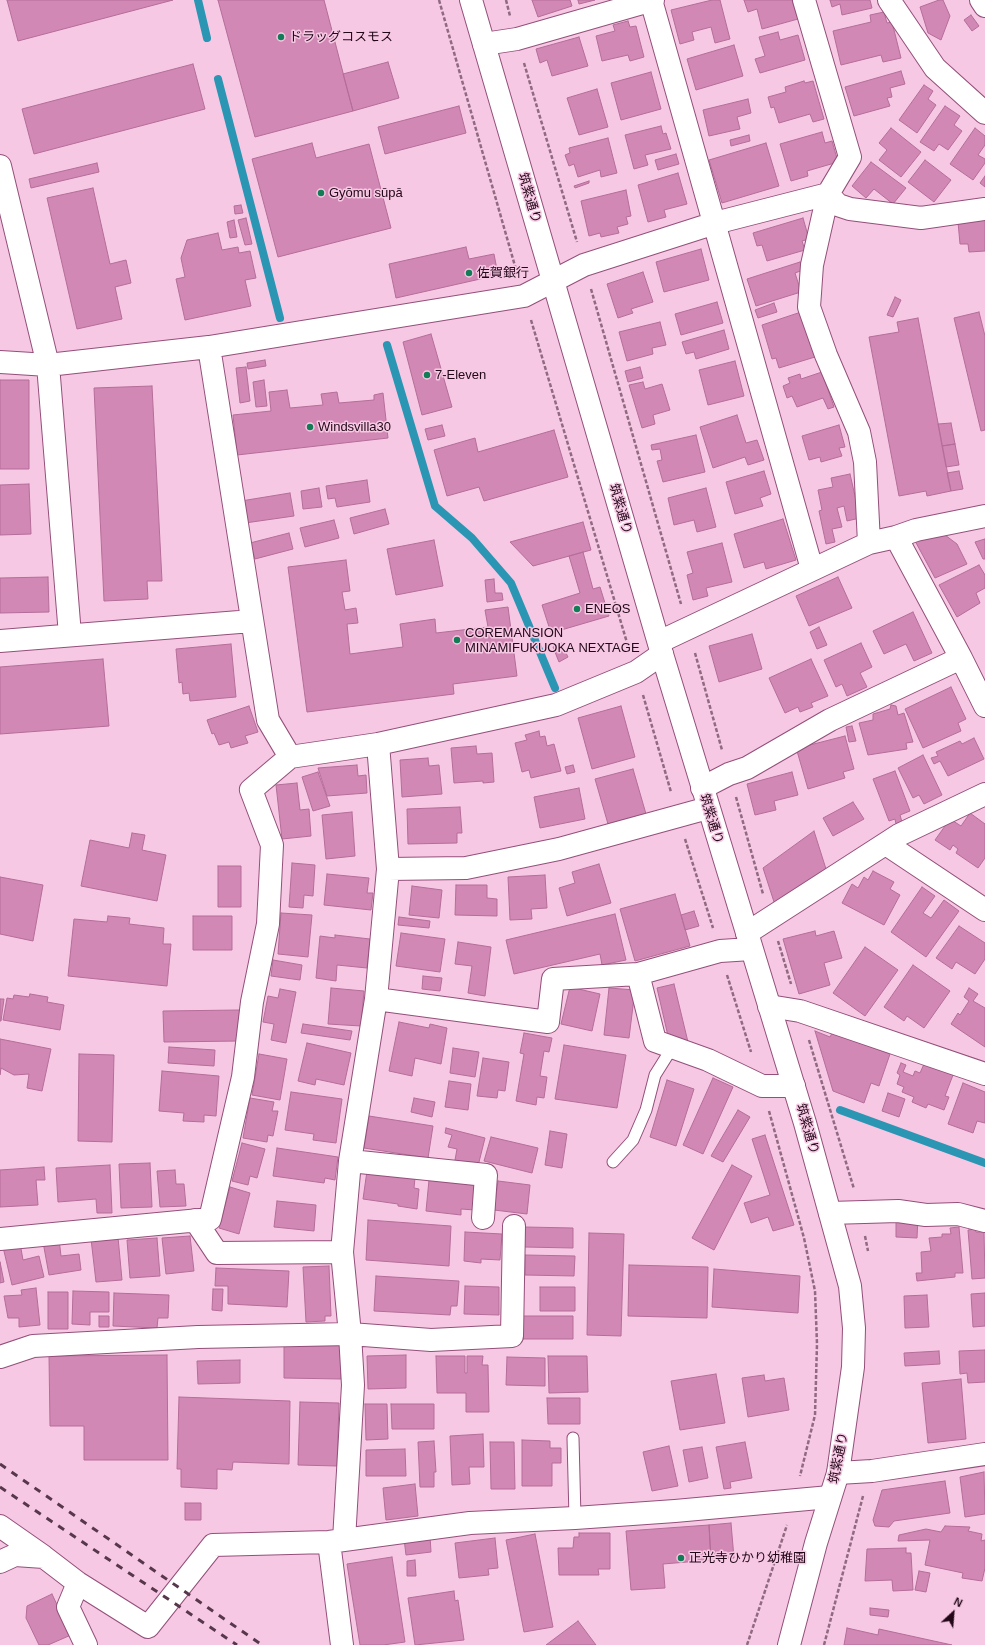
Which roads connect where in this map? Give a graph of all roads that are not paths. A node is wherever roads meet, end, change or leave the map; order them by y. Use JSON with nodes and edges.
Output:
{"nodes":[{"id":1,"x":471,"y":0,"type":"edge"},
{"id":2,"x":652,"y":0,"type":"edge"},
{"id":3,"x":804,"y":0,"type":"edge"},
{"id":4,"x":890,"y":0,"type":"edge"},
{"id":5,"x":981,"y":0,"type":"edge"},
{"id":6,"x":985,"y":6,"type":"edge"},
{"id":7,"x":484,"y":44,"type":"junction"},
{"id":8,"x":985,"y":113,"type":"edge"},
{"id":9,"x":0,"y":166,"type":"edge"},
{"id":10,"x":828,"y":194,"type":"junction"},
{"id":11,"x":985,"y":209,"type":"edge"},
{"id":12,"x":715,"y":223,"type":"junction"},
{"id":13,"x":554,"y":281,"type":"junction"},
{"id":14,"x":209,"y":347,"type":"junction"},
{"id":15,"x":0,"y":362,"type":"edge"},
{"id":16,"x":48,"y":365,"type":"junction"},
{"id":17,"x":985,"y":516,"type":"edge"},
{"id":18,"x":896,"y":537,"type":"junction"},
{"id":19,"x":869,"y":543,"type":"junction"},
{"id":20,"x":812,"y":569,"type":"junction"},
{"id":21,"x":252,"y":620,"type":"junction"},
{"id":22,"x":70,"y":635,"type":"junction"},
{"id":23,"x":0,"y":641,"type":"edge"},
{"id":24,"x":660,"y":648,"type":"junction"},
{"id":25,"x":961,"y":658,"type":"junction"},
{"id":26,"x":985,"y":706,"type":"edge"},
{"id":27,"x":378,"y":744,"type":"junction"},
{"id":28,"x":290,"y":757,"type":"junction"},
{"id":29,"x":985,"y":794,"type":"edge"},
{"id":30,"x":705,"y":798,"type":"junction"},
{"id":31,"x":886,"y":844,"type":"junction"},
{"id":32,"x":388,"y":869,"type":"junction"},
{"id":33,"x":985,"y":910,"type":"edge"},
{"id":34,"x":749,"y":941,"type":"junction"},
{"id":35,"x":638,"y":974,"type":"junction"},
{"id":36,"x":376,"y":999,"type":"junction"},
{"id":37,"x":769,"y":1006,"type":"junction"},
{"id":38,"x":672,"y":1048,"type":"junction"},
{"id":39,"x":985,"y":1074,"type":"edge"},
{"id":40,"x":794,"y":1086,"type":"junction"},
{"id":41,"x":350,"y":1161,"type":"junction"},
{"id":42,"x":613,"y":1162,"type":"dead end"},
{"id":43,"x":830,"y":1213,"type":"junction"},
{"id":44,"x":483,"y":1218,"type":"dead end"},
{"id":45,"x":195,"y":1220,"type":"junction"},
{"id":46,"x":985,"y":1221,"type":"edge"},
{"id":47,"x":514,"y":1226,"type":"dead end"},
{"id":48,"x":0,"y":1239,"type":"edge"},
{"id":49,"x":342,"y":1252,"type":"junction"},
{"id":50,"x":350,"y":1334,"type":"junction"},
{"id":51,"x":0,"y":1357,"type":"edge"},
{"id":52,"x":573,"y":1438,"type":"dead end"},
{"id":53,"x":985,"y":1454,"type":"edge"},
{"id":54,"x":838,"y":1473,"type":"junction"},
{"id":55,"x":830,"y":1497,"type":"junction"},
{"id":56,"x":575,"y":1518,"type":"junction"},
{"id":57,"x":0,"y":1526,"type":"edge"},
{"id":58,"x":336,"y":1541,"type":"junction"},
{"id":59,"x":44,"y":1557,"type":"junction"},
{"id":60,"x":0,"y":1562,"type":"edge"},
{"id":61,"x":78,"y":1583,"type":"junction"},
{"id":62,"x":86,"y":1645,"type":"edge"},
{"id":63,"x":342,"y":1645,"type":"edge"},
{"id":64,"x":789,"y":1645,"type":"edge"}],
"edges":[{"from":1,"to":7,"type":"street","name":"筑紫通り"},
{"from":2,"to":7,"type":"street"},
{"from":2,"to":12,"type":"street"},
{"from":3,"to":10,"type":"street"},
{"from":4,"to":8,"type":"street"},
{"from":5,"to":6,"type":"street"},
{"from":7,"to":13,"type":"street","name":"筑紫通り"},
{"from":9,"to":16,"type":"street"},
{"from":10,"to":11,"type":"street"},
{"from":10,"to":12,"type":"street"},
{"from":10,"to":19,"type":"street"},
{"from":12,"to":13,"type":"street"},
{"from":12,"to":20,"type":"street"},
{"from":13,"to":14,"type":"street"},
{"from":13,"to":24,"type":"street","name":"筑紫通り"},
{"from":14,"to":16,"type":"street"},
{"from":14,"to":21,"type":"street"},
{"from":15,"to":16,"type":"street"},
{"from":16,"to":22,"type":"street"},
{"from":17,"to":18,"type":"street"},
{"from":18,"to":19,"type":"street"},
{"from":18,"to":25,"type":"street"},
{"from":19,"to":20,"type":"street"},
{"from":20,"to":24,"type":"street"},
{"from":21,"to":22,"type":"street"},
{"from":21,"to":28,"type":"street"},
{"from":22,"to":23,"type":"street"},
{"from":24,"to":27,"type":"street"},
{"from":24,"to":30,"type":"street","name":"筑紫通り"},
{"from":25,"to":26,"type":"street"},
{"from":25,"to":30,"type":"street"},
{"from":27,"to":28,"type":"street"},
{"from":27,"to":32,"type":"street"},
{"from":28,"to":45,"type":"street"},
{"from":29,"to":31,"type":"street"},
{"from":30,"to":32,"type":"street"},
{"from":30,"to":34,"type":"street","name":"筑紫通り"},
{"from":31,"to":33,"type":"street"},
{"from":31,"to":34,"type":"street"},
{"from":32,"to":36,"type":"street"},
{"from":34,"to":35,"type":"street"},
{"from":34,"to":37,"type":"street","name":"筑紫通り"},
{"from":35,"to":36,"type":"street"},
{"from":35,"to":38,"type":"street"},
{"from":36,"to":41,"type":"street"},
{"from":37,"to":39,"type":"street"},
{"from":37,"to":40,"type":"street","name":"筑紫通り"},
{"from":38,"to":40,"type":"street"},
{"from":38,"to":42,"type":"lane"},
{"from":40,"to":43,"type":"street","name":"筑紫通り"},
{"from":41,"to":44,"type":"street"},
{"from":41,"to":49,"type":"street"},
{"from":43,"to":46,"type":"street"},
{"from":43,"to":54,"type":"street","name":"筑紫通り"},
{"from":45,"to":48,"type":"street"},
{"from":45,"to":49,"type":"street"},
{"from":47,"to":50,"type":"street"},
{"from":49,"to":50,"type":"street"},
{"from":50,"to":51,"type":"street"},
{"from":50,"to":58,"type":"street"},
{"from":52,"to":56,"type":"lane"},
{"from":53,"to":54,"type":"street"},
{"from":54,"to":55,"type":"street","name":"筑紫通り"},
{"from":55,"to":56,"type":"street"},
{"from":55,"to":64,"type":"street","name":"筑紫通り"},
{"from":56,"to":58,"type":"street"},
{"from":57,"to":59,"type":"street"},
{"from":58,"to":61,"type":"street"},
{"from":58,"to":63,"type":"street"},
{"from":59,"to":60,"type":"street"},
{"from":59,"to":61,"type":"street"},
{"from":61,"to":62,"type":"street"}]}
